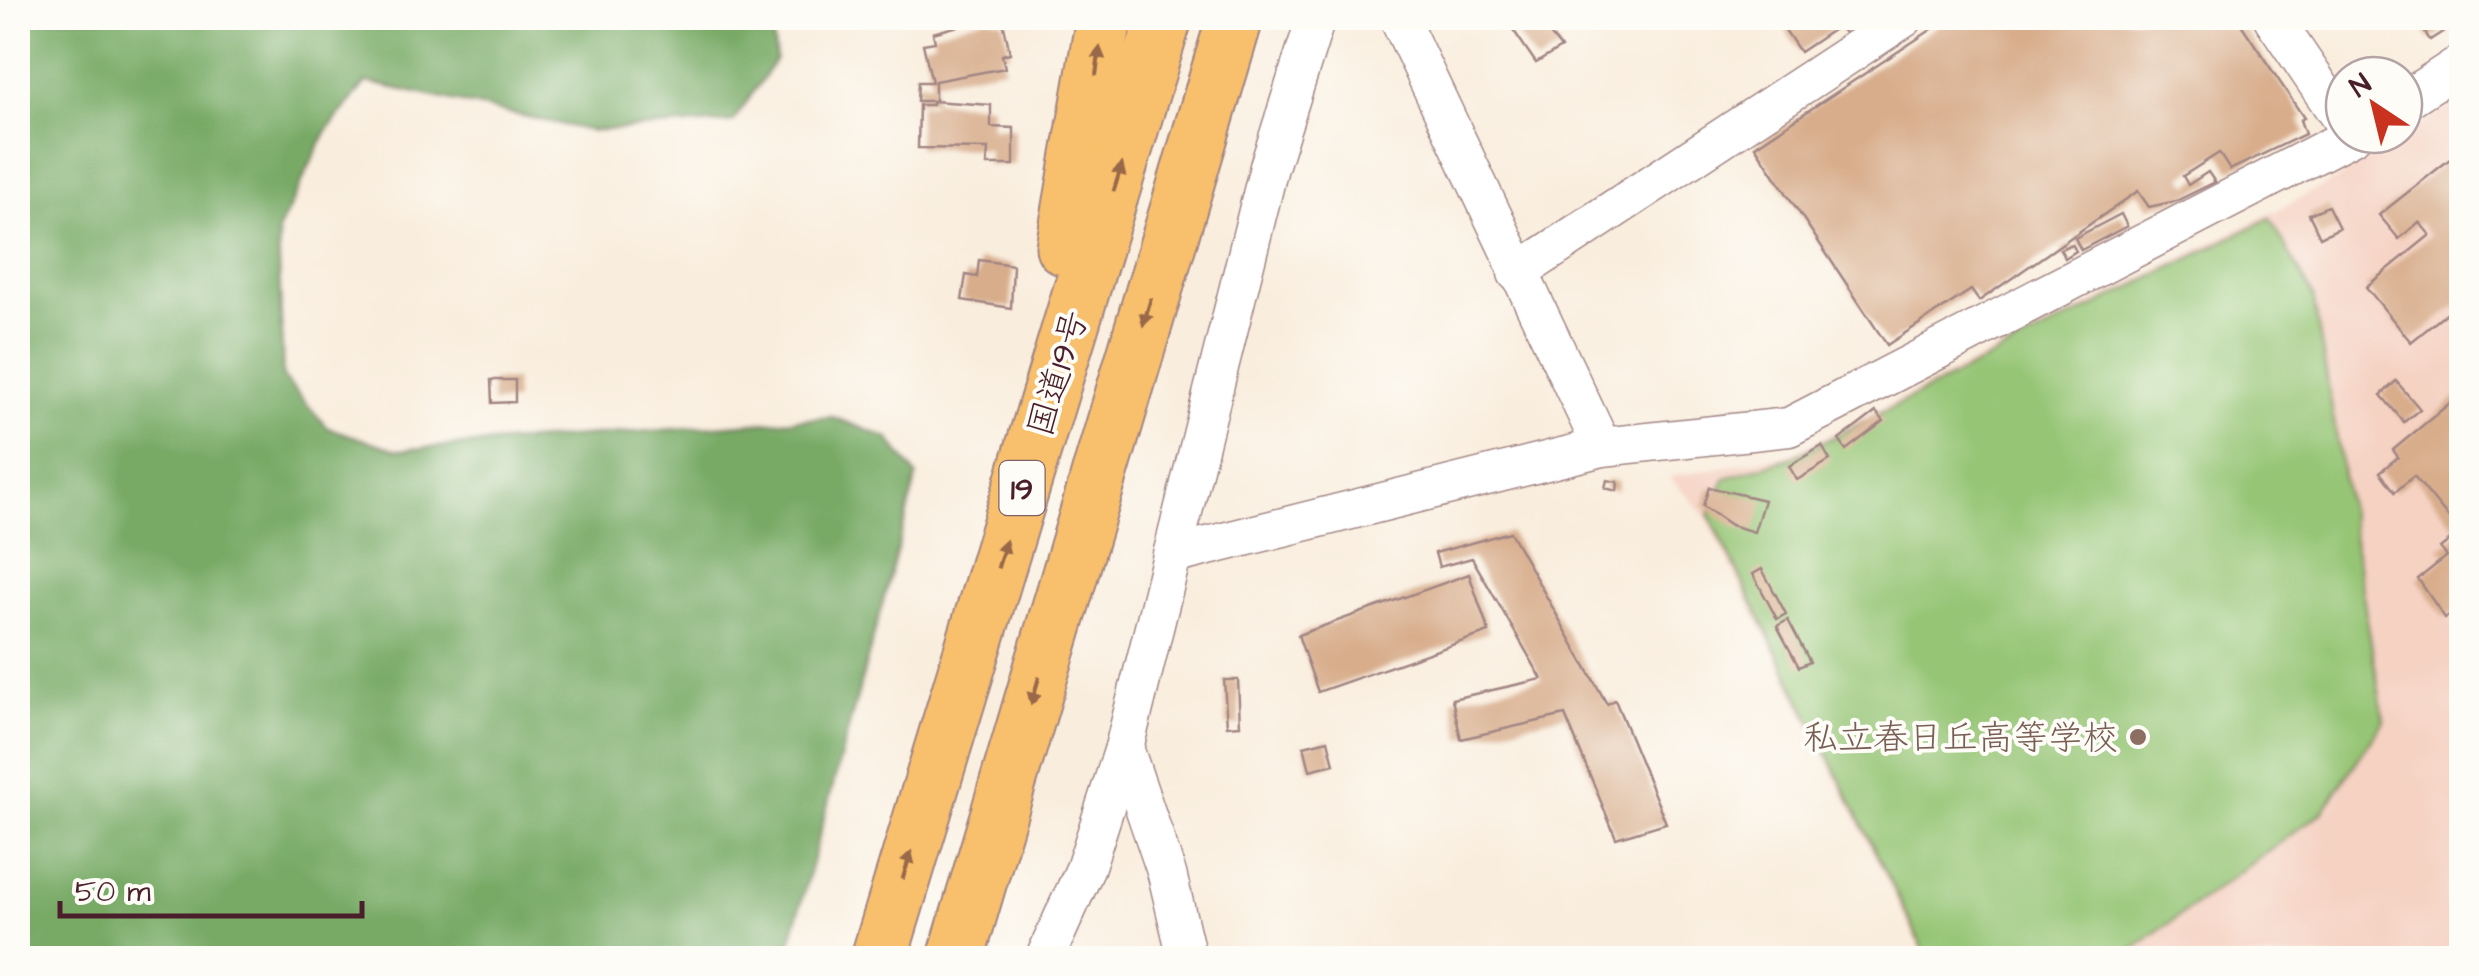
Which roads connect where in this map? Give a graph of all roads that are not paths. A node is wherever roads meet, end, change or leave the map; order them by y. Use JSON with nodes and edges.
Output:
{"nodes":[{"id":1,"x":1104,"y":18,"type":"edge"},
{"id":2,"x":1164,"y":18,"type":"edge"},
{"id":3,"x":1235,"y":18,"type":"edge"},
{"id":4,"x":1316,"y":18,"type":"edge"},
{"id":5,"x":1400,"y":18,"type":"edge"},
{"id":6,"x":1904,"y":18,"type":"edge"},
{"id":7,"x":2273,"y":18,"type":"edge"},
{"id":8,"x":2462,"y":63,"type":"edge"},
{"id":9,"x":2424,"y":88,"type":"edge"},
{"id":10,"x":2324,"y":93,"type":"edge"},
{"id":11,"x":2324,"y":150,"type":"edge"},
{"id":12,"x":1517,"y":273,"type":"junction"},
{"id":13,"x":1070,"y":330,"type":"junction"},
{"id":14,"x":1602,"y":447,"type":"junction"},
{"id":15,"x":1172,"y":555,"type":"junction"},
{"id":16,"x":1124,"y":748,"type":"junction"},
{"id":17,"x":879,"y":958,"type":"edge"},
{"id":18,"x":956,"y":958,"type":"edge"},
{"id":19,"x":1045,"y":958,"type":"edge"},
{"id":20,"x":1187,"y":958,"type":"edge"}],
"edges":[{"from":13,"to":1,"type":"highway","one_way":true},
{"from":13,"to":2,"type":"highway","name":"国道19号","number":"19","one_way":true},
{"from":3,"to":18,"type":"highway","name":"国道19号","number":"19","one_way":true},
{"from":4,"to":15,"type":"street"},
{"from":5,"to":12,"type":"street"},
{"from":6,"to":12,"type":"street"},
{"from":7,"to":10,"type":"street"},
{"from":8,"to":9,"type":"street"},
{"from":11,"to":14,"type":"street"},
{"from":12,"to":14,"type":"street"},
{"from":17,"to":13,"type":"highway","name":"国道19号","number":"19","one_way":true},
{"from":14,"to":15,"type":"street"},
{"from":15,"to":16,"type":"street"},
{"from":16,"to":19,"type":"street"},
{"from":16,"to":20,"type":"street"}]}
